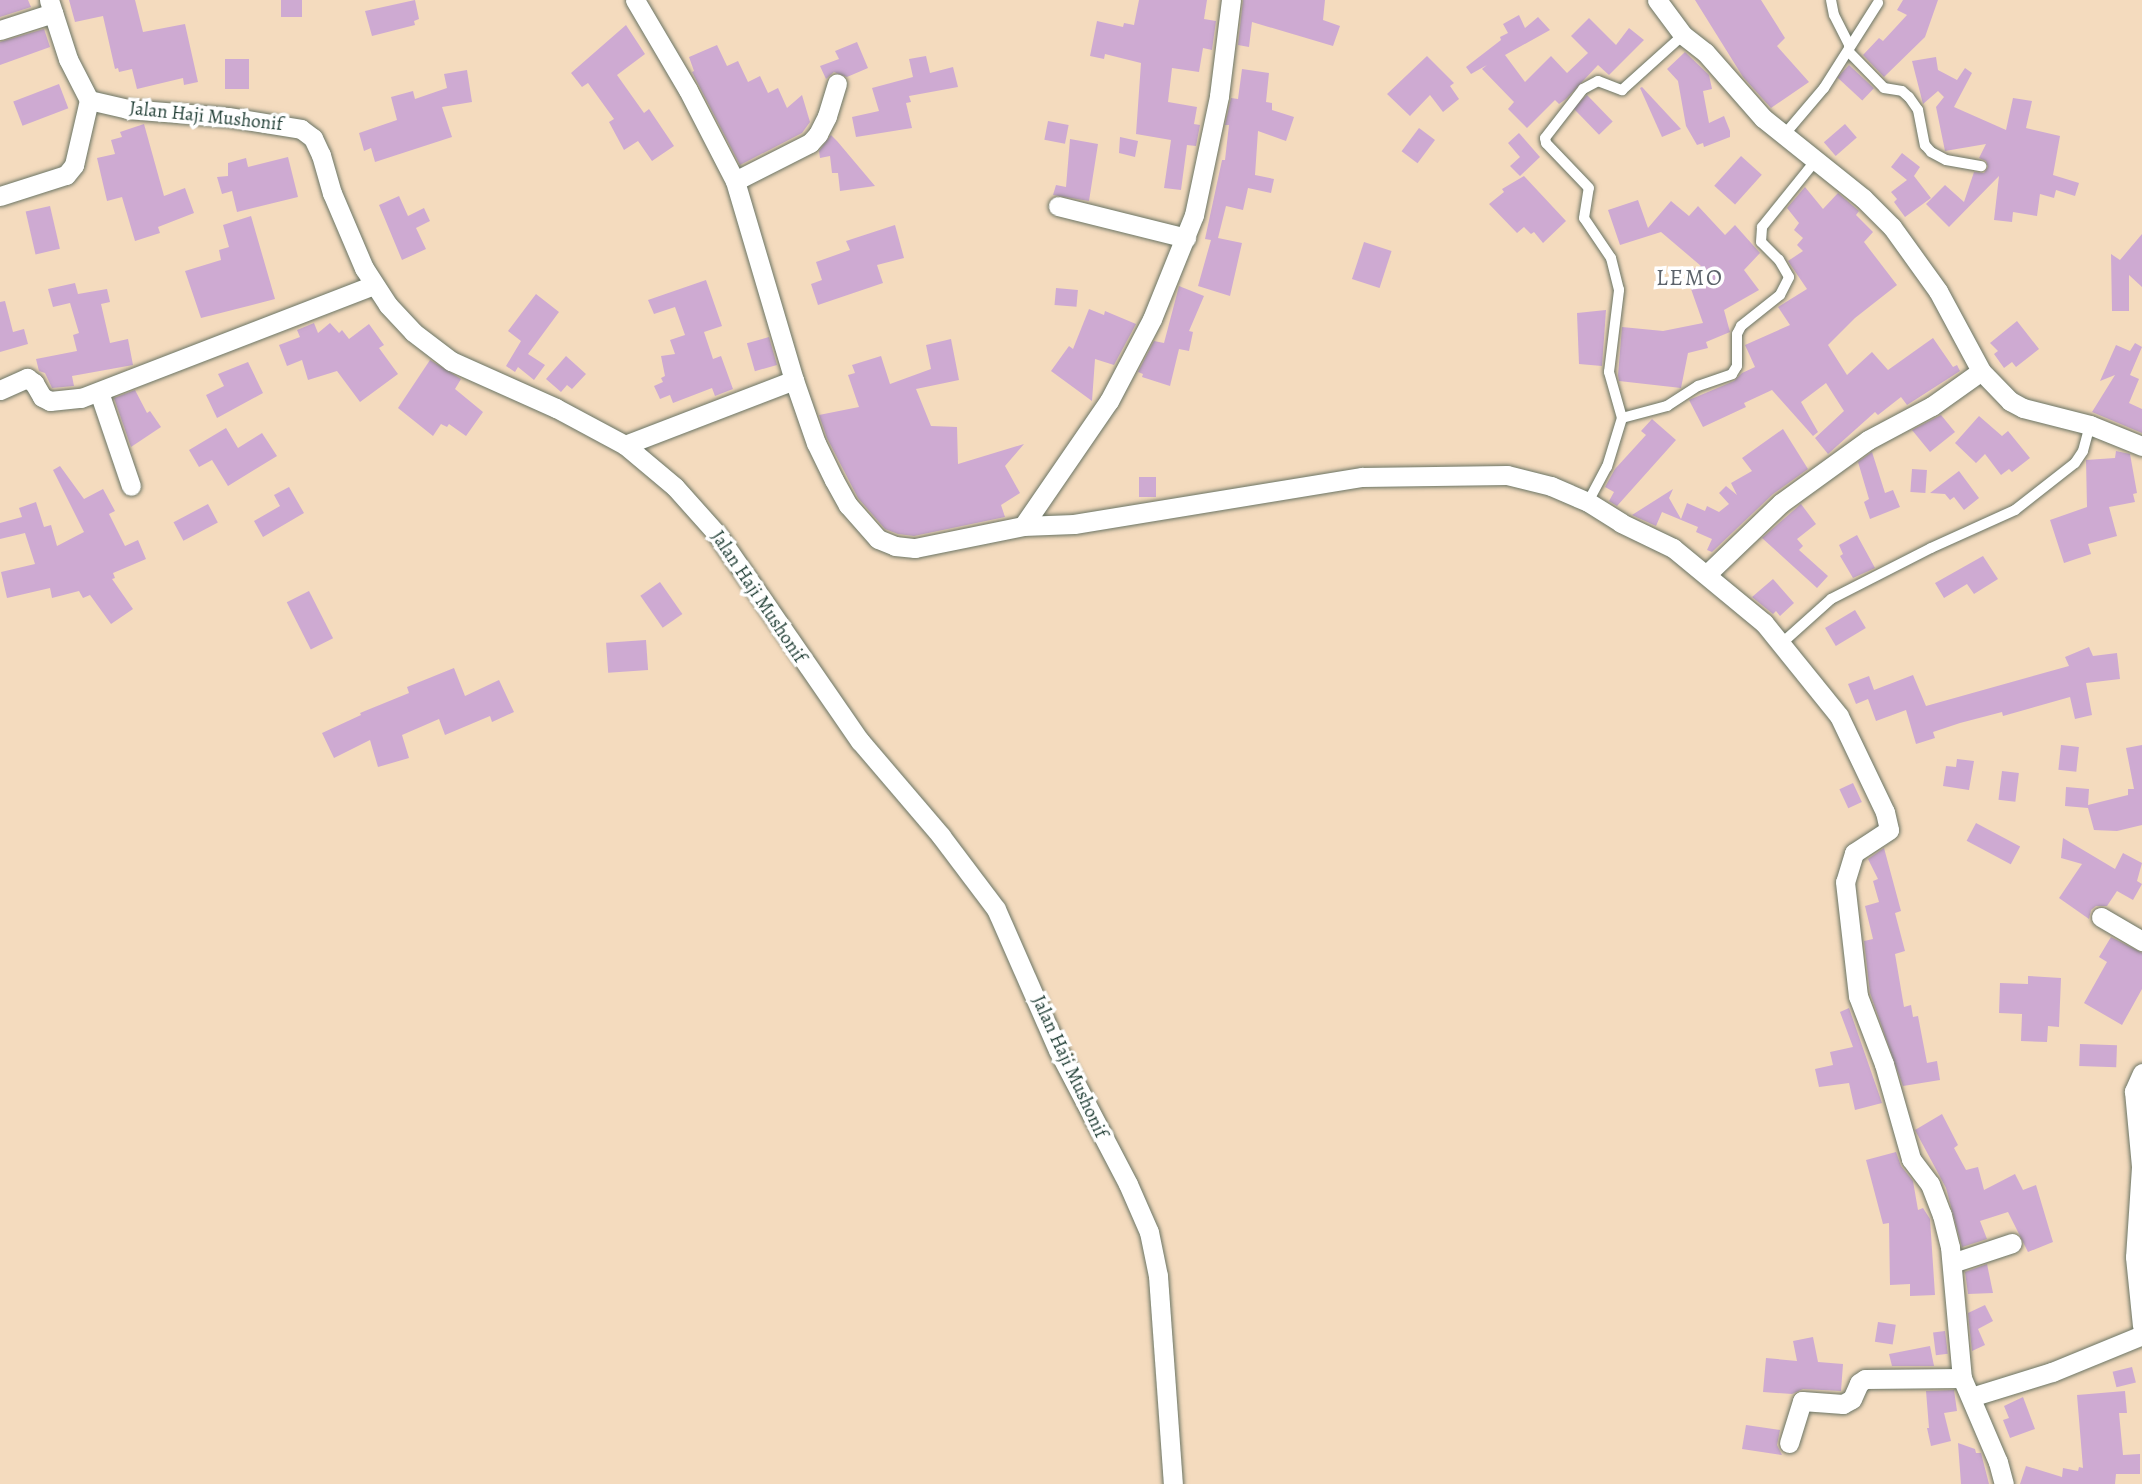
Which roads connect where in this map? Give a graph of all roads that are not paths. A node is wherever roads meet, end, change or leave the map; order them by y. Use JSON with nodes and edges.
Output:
{"nodes":[{"id":1,"x":635,"y":0,"type":"edge"},
{"id":2,"x":1231,"y":0,"type":"edge"},
{"id":3,"x":1657,"y":0,"type":"edge"},
{"id":4,"x":1831,"y":0,"type":"edge"},
{"id":5,"x":1878,"y":3,"type":"dead end"},
{"id":6,"x":51,"y":6,"type":"edge"},
{"id":7,"x":0,"y":30,"type":"edge"},
{"id":8,"x":1684,"y":35,"type":"junction"},
{"id":9,"x":1849,"y":52,"type":"junction"},
{"id":10,"x":837,"y":84,"type":"dead end"},
{"id":11,"x":89,"y":100,"type":"junction"},
{"id":12,"x":1784,"y":135,"type":"junction"},
{"id":13,"x":1816,"y":159,"type":"junction"},
{"id":14,"x":1981,"y":166,"type":"dead end"},
{"id":15,"x":735,"y":181,"type":"junction"},
{"id":16,"x":0,"y":196,"type":"edge"},
{"id":17,"x":1058,"y":206,"type":"dead end"},
{"id":18,"x":1186,"y":238,"type":"junction"},
{"id":19,"x":374,"y":285,"type":"junction"},
{"id":20,"x":1981,"y":371,"type":"junction"},
{"id":21,"x":794,"y":380,"type":"junction"},
{"id":22,"x":0,"y":390,"type":"edge"},
{"id":23,"x":99,"y":392,"type":"junction"},
{"id":24,"x":1622,"y":418,"type":"junction"},
{"id":25,"x":2090,"y":425,"type":"junction"},
{"id":26,"x":625,"y":444,"type":"junction"},
{"id":27,"x":2142,"y":446,"type":"edge"},
{"id":28,"x":131,"y":486,"type":"dead end"},
{"id":29,"x":1588,"y":502,"type":"junction"},
{"id":30,"x":1023,"y":526,"type":"junction"},
{"id":31,"x":1707,"y":574,"type":"junction"},
{"id":32,"x":1782,"y":643,"type":"junction"},
{"id":33,"x":2101,"y":917,"type":"dead end"},
{"id":34,"x":2142,"y":941,"type":"edge"},
{"id":35,"x":2142,"y":1073,"type":"edge"},
{"id":36,"x":2141,"y":1183,"type":"edge"},
{"id":37,"x":2012,"y":1242,"type":"dead end"},
{"id":38,"x":1952,"y":1264,"type":"junction"},
{"id":39,"x":2139,"y":1266,"type":"edge"},
{"id":40,"x":2142,"y":1326,"type":"edge"},
{"id":41,"x":2142,"y":1335,"type":"edge"},
{"id":42,"x":1962,"y":1378,"type":"junction"},
{"id":43,"x":1971,"y":1397,"type":"junction"},
{"id":44,"x":1789,"y":1443,"type":"dead end"},
{"id":45,"x":1173,"y":1484,"type":"edge"},
{"id":46,"x":2004,"y":1484,"type":"edge"}],
"edges":[{"from":1,"to":15,"type":"street"},
{"from":2,"to":18,"type":"street"},
{"from":3,"to":8,"type":"street"},
{"from":4,"to":9,"type":"lane"},
{"from":5,"to":9,"type":"lane"},
{"from":6,"to":7,"type":"street"},
{"from":6,"to":11,"type":"street"},
{"from":8,"to":12,"type":"street"},
{"from":8,"to":24,"type":"lane"},
{"from":9,"to":12,"type":"lane"},
{"from":9,"to":14,"type":"lane"},
{"from":10,"to":15,"type":"street"},
{"from":11,"to":16,"type":"street"},
{"from":11,"to":19,"type":"street","name":"Jalan Haji Mushonif"},
{"from":12,"to":13,"type":"street"},
{"from":13,"to":20,"type":"street"},
{"from":13,"to":24,"type":"lane"},
{"from":15,"to":21,"type":"street"},
{"from":17,"to":18,"type":"street"},
{"from":18,"to":30,"type":"street"},
{"from":19,"to":23,"type":"street"},
{"from":19,"to":26,"type":"street","name":"Jalan Haji Mushonif"},
{"from":20,"to":25,"type":"street"},
{"from":20,"to":31,"type":"street"},
{"from":21,"to":26,"type":"street"},
{"from":21,"to":30,"type":"street"},
{"from":22,"to":23,"type":"street"},
{"from":23,"to":28,"type":"street"},
{"from":24,"to":29,"type":"lane"},
{"from":25,"to":27,"type":"street"},
{"from":25,"to":32,"type":"lane"},
{"from":26,"to":45,"type":"street","name":"Jalan Haji Mushonif"},
{"from":29,"to":30,"type":"street"},
{"from":29,"to":31,"type":"street"},
{"from":31,"to":32,"type":"street"},
{"from":32,"to":38,"type":"street"},
{"from":33,"to":34,"type":"street"},
{"from":35,"to":36,"type":"street"},
{"from":36,"to":39,"type":"street"},
{"from":37,"to":38,"type":"street"},
{"from":38,"to":42,"type":"street"},
{"from":39,"to":40,"type":"street"},
{"from":41,"to":43,"type":"street"},
{"from":42,"to":43,"type":"street"},
{"from":42,"to":44,"type":"street"},
{"from":43,"to":46,"type":"street"}]}
